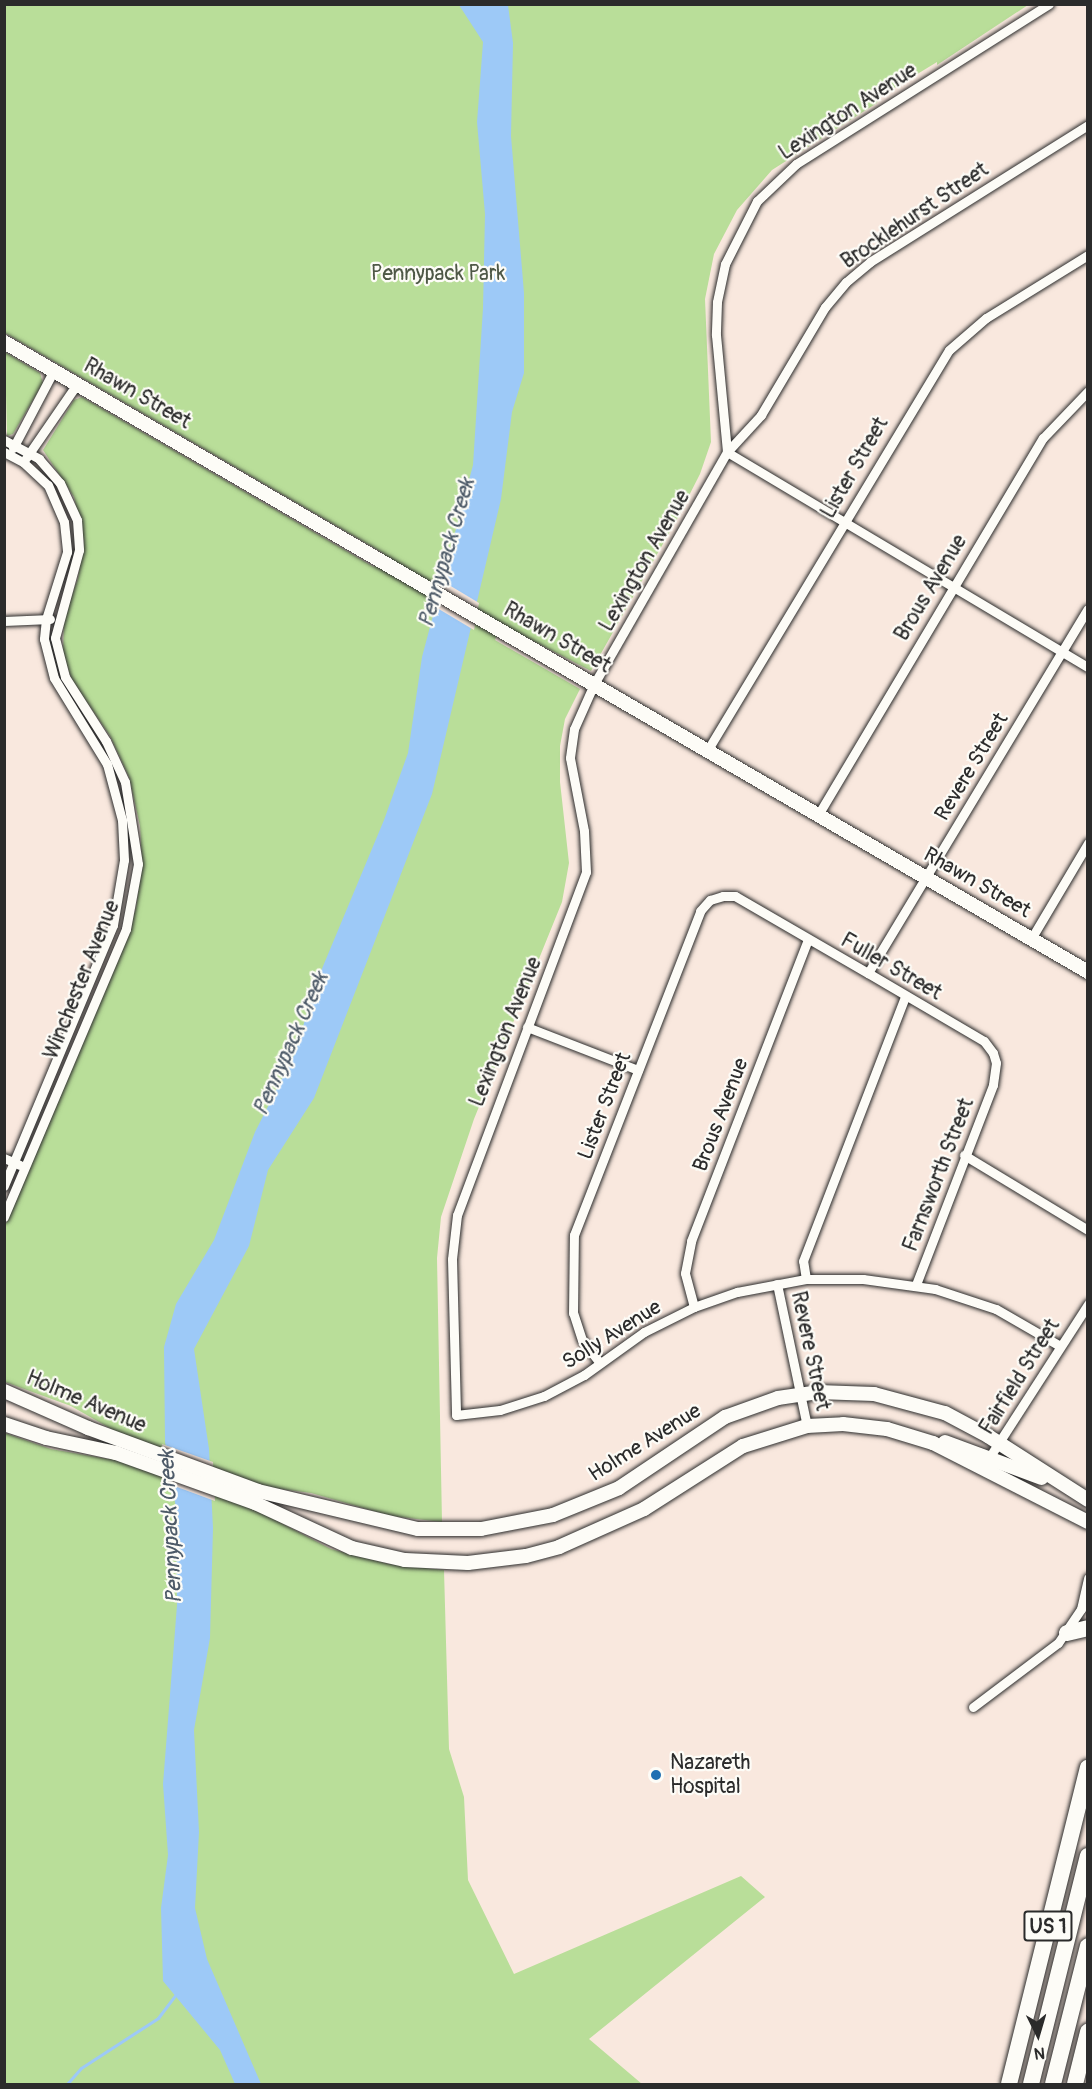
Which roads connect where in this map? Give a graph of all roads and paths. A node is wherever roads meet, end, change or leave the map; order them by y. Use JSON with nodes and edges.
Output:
{"nodes":[{"id":1,"x":1049,"y":4,"type":"edge"},
{"id":2,"x":1088,"y":125,"type":"edge"},
{"id":3,"x":1088,"y":255,"type":"edge"},
{"id":4,"x":4,"y":342,"type":"edge"},
{"id":5,"x":54,"y":370,"type":"junction"},
{"id":6,"x":77,"y":384,"type":"junction"},
{"id":7,"x":1088,"y":391,"type":"edge"},
{"id":8,"x":4,"y":440,"type":"edge"},
{"id":9,"x":15,"y":444,"type":"junction"},
{"id":10,"x":728,"y":452,"type":"junction"},
{"id":11,"x":7,"y":453,"type":"edge"},
{"id":12,"x":29,"y":454,"type":"junction"},
{"id":13,"x":23,"y":462,"type":"junction"},
{"id":14,"x":845,"y":522,"type":"junction"},
{"id":15,"x":952,"y":586,"type":"junction"},
{"id":16,"x":1088,"y":609,"type":"edge"},
{"id":17,"x":46,"y":619,"type":"junction"},
{"id":18,"x":57,"y":620,"type":"junction"},
{"id":19,"x":4,"y":621,"type":"edge"},
{"id":20,"x":1062,"y":652,"type":"junction"},
{"id":21,"x":1088,"y":667,"type":"edge"},
{"id":22,"x":594,"y":684,"type":"junction"},
{"id":23,"x":707,"y":751,"type":"junction"},
{"id":24,"x":123,"y":777,"type":"junction"},
{"id":25,"x":113,"y":782,"type":"junction"},
{"id":26,"x":818,"y":815,"type":"junction"},
{"id":27,"x":1088,"y":843,"type":"edge"},
{"id":28,"x":926,"y":878,"type":"junction"},
{"id":29,"x":745,"y":903,"type":"joint"},
{"id":30,"x":808,"y":939,"type":"junction"},
{"id":31,"x":1031,"y":939,"type":"junction"},
{"id":32,"x":1088,"y":972,"type":"edge"},
{"id":33,"x":868,"y":973,"type":"junction"},
{"id":34,"x":91,"y":978,"type":"junction"},
{"id":35,"x":104,"y":982,"type":"junction"},
{"id":36,"x":905,"y":996,"type":"junction"},
{"id":37,"x":527,"y":1027,"type":"junction"},
{"id":38,"x":638,"y":1070,"type":"junction"},
{"id":39,"x":995,"y":1078,"type":"joint"},
{"id":40,"x":964,"y":1155,"type":"junction"},
{"id":41,"x":4,"y":1158,"type":"edge"},
{"id":42,"x":15,"y":1162,"type":"junction"},
{"id":43,"x":25,"y":1167,"type":"junction"},
{"id":44,"x":4,"y":1185,"type":"edge"},
{"id":45,"x":4,"y":1217,"type":"edge"},
{"id":46,"x":1088,"y":1230,"type":"edge"},
{"id":47,"x":806,"y":1279,"type":"junction"},
{"id":48,"x":777,"y":1284,"type":"junction"},
{"id":49,"x":916,"y":1285,"type":"junction"},
{"id":50,"x":1088,"y":1304,"type":"edge"},
{"id":51,"x":694,"y":1307,"type":"junction"},
{"id":52,"x":1060,"y":1346,"type":"junction"},
{"id":53,"x":600,"y":1363,"type":"junction"},
{"id":54,"x":4,"y":1391,"type":"edge"},
{"id":55,"x":800,"y":1394,"type":"junction"},
{"id":56,"x":456,"y":1415,"type":"joint"},
{"id":57,"x":4,"y":1424,"type":"edge"},
{"id":58,"x":807,"y":1426,"type":"junction"},
{"id":59,"x":999,"y":1442,"type":"junction"},
{"id":60,"x":135,"y":1453,"type":"junction"},
{"id":61,"x":986,"y":1463,"type":"junction"},
{"id":62,"x":1069,"y":1488,"type":"junction"},
{"id":63,"x":256,"y":1497,"type":"junction"},
{"id":64,"x":1088,"y":1500,"type":"edge"},
{"id":65,"x":1088,"y":1522,"type":"edge"},
{"id":66,"x":1088,"y":1578,"type":"edge"},
{"id":67,"x":1088,"y":1628,"type":"edge"},
{"id":68,"x":1067,"y":1633,"type":"junction"},
{"id":69,"x":973,"y":1707,"type":"dead end"},
{"id":70,"x":1088,"y":1768,"type":"edge"},
{"id":71,"x":1088,"y":1856,"type":"edge"},
{"id":72,"x":1088,"y":1946,"type":"edge"},
{"id":73,"x":1088,"y":2032,"type":"edge"},
{"id":74,"x":1009,"y":2085,"type":"edge"},
{"id":75,"x":1031,"y":2085,"type":"edge"},
{"id":76,"x":1053,"y":2085,"type":"edge"},
{"id":77,"x":1075,"y":2085,"type":"edge"}],
"edges":[{"from":1,"to":10,"type":"street","name":"Lexington Avenue"},
{"from":2,"to":10,"type":"street","name":"Brocklehurst Street"},
{"from":3,"to":14,"type":"street","name":"Lister Street"},
{"from":4,"to":5,"type":"main road","name":"Rhawn Street"},
{"from":5,"to":6,"type":"main road","name":"Rhawn Street"},
{"from":5,"to":9,"type":"street"},
{"from":6,"to":12,"type":"street"},
{"from":6,"to":22,"type":"main road","name":"Rhawn Street"},
{"from":7,"to":15,"type":"street","name":"Brous Avenue"},
{"from":8,"to":9,"type":"street","name":"Winchester Avenue"},
{"from":9,"to":11,"type":"street"},
{"from":9,"to":12,"type":"street","name":"Winchester Avenue"},
{"from":10,"to":14,"type":"street"},
{"from":10,"to":22,"type":"street","name":"Lexington Avenue"},
{"from":11,"to":13,"type":"street","name":"Winchester Avenue"},
{"from":12,"to":13,"type":"street"},
{"from":12,"to":18,"type":"street","name":"Winchester Avenue"},
{"from":13,"to":17,"type":"street","name":"Winchester Avenue"},
{"from":14,"to":15,"type":"street"},
{"from":14,"to":23,"type":"street","name":"Lister Street"},
{"from":15,"to":20,"type":"street"},
{"from":15,"to":26,"type":"street","name":"Brous Avenue"},
{"from":16,"to":20,"type":"street","name":"Revere Street"},
{"from":17,"to":18,"type":"street"},
{"from":17,"to":19,"type":"street"},
{"from":17,"to":25,"type":"street","name":"Winchester Avenue"},
{"from":18,"to":24,"type":"street","name":"Winchester Avenue"},
{"from":20,"to":21,"type":"street"},
{"from":20,"to":28,"type":"street","name":"Revere Street"},
{"from":22,"to":23,"type":"main road","name":"Rhawn Street"},
{"from":22,"to":37,"type":"street","name":"Lexington Avenue"},
{"from":23,"to":26,"type":"main road","name":"Rhawn Street"},
{"from":24,"to":25,"type":"street"},
{"from":24,"to":35,"type":"street","name":"Winchester Avenue"},
{"from":25,"to":34,"type":"street","name":"Winchester Avenue"},
{"from":26,"to":28,"type":"main road","name":"Rhawn Street"},
{"from":27,"to":31,"type":"street"},
{"from":28,"to":31,"type":"main road","name":"Rhawn Street"},
{"from":28,"to":33,"type":"street","name":"Revere Street"},
{"from":29,"to":30,"type":"street","name":"Fuller Street"},
{"from":29,"to":38,"type":"street","name":"Lister Street"},
{"from":30,"to":33,"type":"street","name":"Fuller Street"},
{"from":30,"to":51,"type":"street","name":"Brous Avenue"},
{"from":31,"to":32,"type":"main road","name":"Rhawn Street"},
{"from":33,"to":36,"type":"street","name":"Fuller Street"},
{"from":34,"to":35,"type":"street"},
{"from":34,"to":42,"type":"street","name":"Winchester Avenue"},
{"from":35,"to":43,"type":"street","name":"Winchester Avenue"},
{"from":36,"to":39,"type":"street","name":"Fuller Street"},
{"from":36,"to":47,"type":"street","name":"Revere Street"},
{"from":37,"to":38,"type":"street"},
{"from":37,"to":56,"type":"street","name":"Lexington Avenue"},
{"from":38,"to":53,"type":"street","name":"Lister Street"},
{"from":39,"to":40,"type":"street","name":"Farnsworth Street"},
{"from":40,"to":46,"type":"street"},
{"from":40,"to":49,"type":"street","name":"Farnsworth Street"},
{"from":41,"to":42,"type":"street"},
{"from":42,"to":43,"type":"street"},
{"from":42,"to":44,"type":"street","name":"Winchester Avenue"},
{"from":43,"to":45,"type":"street","name":"Winchester Avenue"},
{"from":47,"to":48,"type":"street","name":"Solly Avenue"},
{"from":47,"to":49,"type":"street","name":"Solly Avenue"},
{"from":48,"to":51,"type":"street","name":"Solly Avenue"},
{"from":48,"to":55,"type":"street","name":"Revere Street"},
{"from":49,"to":52,"type":"street","name":"Solly Avenue"},
{"from":50,"to":52,"type":"street","name":"Fairfield Street"},
{"from":51,"to":53,"type":"street","name":"Solly Avenue"},
{"from":52,"to":59,"type":"street","name":"Fairfield Street"},
{"from":53,"to":56,"type":"street","name":"Solly Avenue"},
{"from":54,"to":60,"type":"main road","name":"Holme Avenue"},
{"from":55,"to":58,"type":"street","name":"Revere Street"},
{"from":55,"to":59,"type":"main road","name":"Holme Avenue"},
{"from":55,"to":63,"type":"main road","name":"Holme Avenue"},
{"from":57,"to":60,"type":"main road","name":"Holme Avenue"},
{"from":58,"to":61,"type":"main road","name":"Holme Avenue"},
{"from":58,"to":63,"type":"main road","name":"Holme Avenue"},
{"from":59,"to":61,"type":"street","name":"Fairfield Street"},
{"from":59,"to":62,"type":"main road","name":"Holme Avenue"},
{"from":60,"to":63,"type":"main road","name":"Holme Avenue"},
{"from":61,"to":62,"type":"main road"},
{"from":61,"to":65,"type":"main road","name":"Holme Avenue"},
{"from":62,"to":64,"type":"main road","name":"Holme Avenue"},
{"from":66,"to":68,"type":"street"},
{"from":67,"to":68,"type":"highway"},
{"from":68,"to":69,"type":"street"},
{"from":70,"to":74,"type":"highway","number":"US 1"},
{"from":71,"to":75,"type":"highway","number":"US 1"},
{"from":72,"to":76,"type":"highway","number":"US 1"},
{"from":73,"to":77,"type":"highway"}]}
